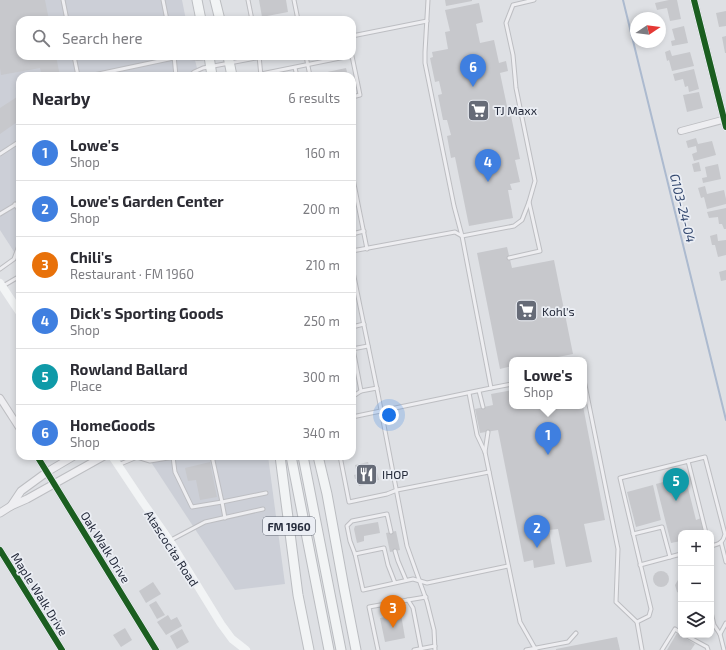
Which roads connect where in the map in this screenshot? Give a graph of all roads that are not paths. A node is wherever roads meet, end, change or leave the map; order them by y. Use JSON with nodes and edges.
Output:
{"nodes":[{"id":1,"x":63,"y":0,"type":"edge"},
{"id":2,"x":163,"y":0,"type":"edge"},
{"id":3,"x":197,"y":0,"type":"edge"},
{"id":4,"x":215,"y":0,"type":"edge"},
{"id":5,"x":248,"y":0,"type":"edge"},
{"id":6,"x":294,"y":0,"type":"edge"},
{"id":7,"x":428,"y":0,"type":"edge"},
{"id":8,"x":534,"y":0,"type":"edge"},
{"id":9,"x":694,"y":0,"type":"edge"},
{"id":10,"x":66,"y":16,"type":"edge"},
{"id":11,"x":166,"y":16,"type":"edge"},
{"id":12,"x":200,"y":16,"type":"edge"},
{"id":13,"x":219,"y":16,"type":"edge"},
{"id":14,"x":251,"y":16,"type":"edge"},
{"id":15,"x":297,"y":16,"type":"edge"},
{"id":16,"x":427,"y":21,"type":"junction"},
{"id":17,"x":356,"y":35,"type":"edge"},
{"id":18,"x":75,"y":60,"type":"edge"},
{"id":19,"x":161,"y":60,"type":"edge"},
{"id":20,"x":174,"y":60,"type":"edge"},
{"id":21,"x":210,"y":60,"type":"edge"},
{"id":22,"x":229,"y":60,"type":"edge"},
{"id":23,"x":260,"y":60,"type":"edge"},
{"id":24,"x":307,"y":60,"type":"edge"},
{"id":25,"x":332,"y":60,"type":"edge"},
{"id":26,"x":352,"y":60,"type":"edge"},
{"id":27,"x":308,"y":65,"type":"junction"},
{"id":28,"x":295,"y":68,"type":"junction"},
{"id":29,"x":77,"y":72,"type":"edge"},
{"id":30,"x":107,"y":72,"type":"edge"},
{"id":31,"x":176,"y":72,"type":"edge"},
{"id":32,"x":194,"y":72,"type":"edge"},
{"id":33,"x":211,"y":72,"type":"edge"},
{"id":34,"x":231,"y":72,"type":"edge"},
{"id":35,"x":261,"y":72,"type":"edge"},
{"id":36,"x":276,"y":72,"type":"edge"},
{"id":37,"x":296,"y":72,"type":"edge"},
{"id":38,"x":309,"y":72,"type":"edge"},
{"id":39,"x":355,"y":72,"type":"edge"},
{"id":40,"x":356,"y":78,"type":"edge"},
{"id":41,"x":356,"y":96,"type":"edge"},
{"id":42,"x":725,"y":120,"type":"edge"},
{"id":43,"x":726,"y":127,"type":"edge"},
{"id":44,"x":682,"y":131,"type":"dead end"},
{"id":45,"x":16,"y":144,"type":"edge"},
{"id":46,"x":0,"y":154,"type":"edge"},
{"id":47,"x":356,"y":194,"type":"edge"},
{"id":48,"x":529,"y":202,"type":"junction"},
{"id":49,"x":15,"y":204,"type":"edge"},
{"id":50,"x":0,"y":214,"type":"edge"},
{"id":51,"x":364,"y":231,"type":"junction"},
{"id":52,"x":356,"y":233,"type":"edge"},
{"id":53,"x":462,"y":236,"type":"junction"},
{"id":54,"x":367,"y":249,"type":"junction"},
{"id":55,"x":356,"y":250,"type":"edge"},
{"id":56,"x":16,"y":254,"type":"edge"},
{"id":57,"x":509,"y":258,"type":"dead end"},
{"id":58,"x":0,"y":269,"type":"edge"},
{"id":59,"x":16,"y":278,"type":"edge"},
{"id":60,"x":1,"y":285,"type":"edge"},
{"id":61,"x":356,"y":291,"type":"edge"},
{"id":62,"x":16,"y":307,"type":"edge"},
{"id":63,"x":364,"y":324,"type":"junction"},
{"id":64,"x":356,"y":325,"type":"edge"},
{"id":65,"x":368,"y":346,"type":"junction"},
{"id":66,"x":356,"y":348,"type":"edge"},
{"id":67,"x":356,"y":368,"type":"edge"},
{"id":68,"x":509,"y":385,"type":"edge"},
{"id":69,"x":377,"y":388,"type":"junction"},
{"id":70,"x":491,"y":388,"type":"junction"},
{"id":71,"x":361,"y":391,"type":"junction"},
{"id":72,"x":479,"y":391,"type":"junction"},
{"id":73,"x":468,"y":393,"type":"junction"},
{"id":74,"x":356,"y":394,"type":"edge"},
{"id":75,"x":587,"y":395,"type":"edge"},
{"id":76,"x":0,"y":398,"type":"edge"},
{"id":77,"x":484,"y":407,"type":"dead end"},
{"id":78,"x":382,"y":412,"type":"junction"},
{"id":79,"x":356,"y":416,"type":"edge"},
{"id":80,"x":16,"y":423,"type":"edge"},
{"id":81,"x":488,"y":432,"type":"dead end"},
{"id":82,"x":485,"y":452,"type":"junction"},
{"id":83,"x":40,"y":460,"type":"edge"},
{"id":84,"x":67,"y":460,"type":"edge"},
{"id":85,"x":97,"y":460,"type":"edge"},
{"id":86,"x":115,"y":460,"type":"edge"},
{"id":87,"x":130,"y":460,"type":"edge"},
{"id":88,"x":174,"y":460,"type":"edge"},
{"id":89,"x":213,"y":460,"type":"edge"},
{"id":90,"x":281,"y":460,"type":"edge"},
{"id":91,"x":292,"y":460,"type":"edge"},
{"id":92,"x":304,"y":460,"type":"edge"},
{"id":93,"x":319,"y":460,"type":"edge"},
{"id":94,"x":341,"y":460,"type":"edge"},
{"id":95,"x":688,"y":461,"type":"junction"},
{"id":96,"x":118,"y":465,"type":"junction"},
{"id":97,"x":47,"y":472,"type":"junction"},
{"id":98,"x":489,"y":472,"type":"junction"},
{"id":99,"x":54,"y":484,"type":"junction"},
{"id":100,"x":397,"y":490,"type":"junction"},
{"id":101,"x":266,"y":493,"type":"dead end"},
{"id":102,"x":222,"y":502,"type":"junction"},
{"id":103,"x":10,"y":506,"type":"junction"},
{"id":104,"x":263,"y":509,"type":"dead end"},
{"id":105,"x":0,"y":513,"type":"edge"},
{"id":106,"x":225,"y":518,"type":"junction"},
{"id":107,"x":705,"y":530,"type":"edge"},
{"id":108,"x":391,"y":532,"type":"dead end"},
{"id":109,"x":633,"y":534,"type":"junction"},
{"id":110,"x":170,"y":541,"type":"junction"},
{"id":111,"x":721,"y":542,"type":"junction"},
{"id":112,"x":714,"y":545,"type":"edge"},
{"id":113,"x":0,"y":550,"type":"edge"},
{"id":114,"x":395,"y":551,"type":"dead end"},
{"id":115,"x":355,"y":554,"type":"junction"},
{"id":116,"x":678,"y":555,"type":"edge"},
{"id":117,"x":670,"y":557,"type":"junction"},
{"id":118,"x":726,"y":562,"type":"edge"},
{"id":119,"x":640,"y":565,"type":"junction"},
{"id":120,"x":508,"y":566,"type":"junction"},
{"id":121,"x":406,"y":580,"type":"junction"},
{"id":122,"x":420,"y":581,"type":"junction"},
{"id":123,"x":395,"y":583,"type":"junction"},
{"id":124,"x":426,"y":597,"type":"junction"},
{"id":125,"x":408,"y":600,"type":"junction"},
{"id":126,"x":637,"y":622,"type":"junction"},
{"id":127,"x":726,"y":623,"type":"edge"},
{"id":128,"x":714,"y":625,"type":"edge"},
{"id":129,"x":678,"y":631,"type":"edge"},
{"id":130,"x":576,"y":633,"type":"dead end"},
{"id":131,"x":720,"y":634,"type":"junction"},
{"id":132,"x":690,"y":638,"type":"edge"},
{"id":133,"x":232,"y":639,"type":"junction"},
{"id":134,"x":307,"y":639,"type":"junction"},
{"id":135,"x":435,"y":648,"type":"edge"},
{"id":136,"x":421,"y":649,"type":"junction"},
{"id":137,"x":536,"y":649,"type":"edge"},
{"id":138,"x":62,"y":650,"type":"edge"},
{"id":139,"x":156,"y":650,"type":"edge"},
{"id":140,"x":236,"y":650,"type":"edge"},
{"id":141,"x":246,"y":650,"type":"edge"},
{"id":142,"x":304,"y":650,"type":"edge"},
{"id":143,"x":309,"y":650,"type":"edge"},
{"id":144,"x":330,"y":650,"type":"edge"},
{"id":145,"x":341,"y":650,"type":"edge"},
{"id":146,"x":356,"y":650,"type":"edge"},
{"id":147,"x":378,"y":650,"type":"edge"},
{"id":148,"x":414,"y":650,"type":"edge"},
{"id":149,"x":526,"y":650,"type":"edge"},
{"id":150,"x":642,"y":650,"type":"edge"},
{"id":151,"x":662,"y":650,"type":"edge"},
{"id":152,"x":708,"y":650,"type":"edge"},
{"id":153,"x":724,"y":650,"type":"edge"}],
"edges":[{"from":1,"to":10,"type":"lane"},
{"from":2,"to":11,"type":"lane"},
{"from":3,"to":12,"type":"main road"},
{"from":4,"to":13,"type":"main road"},
{"from":5,"to":14,"type":"lane"},
{"from":6,"to":15,"type":"lane"},
{"from":7,"to":16,"type":"lane"},
{"from":8,"to":48,"type":"lane"},
{"from":9,"to":42,"type":"street"},
{"from":16,"to":17,"type":"lane"},
{"from":16,"to":53,"type":"lane"},
{"from":18,"to":29,"type":"lane"},
{"from":19,"to":30,"type":"lane"},
{"from":20,"to":31,"type":"lane"},
{"from":21,"to":33,"type":"main road"},
{"from":22,"to":33,"type":"lane"},
{"from":22,"to":34,"type":"main road"},
{"from":23,"to":35,"type":"lane"},
{"from":24,"to":27,"type":"lane"},
{"from":25,"to":27,"type":"lane"},
{"from":26,"to":39,"type":"lane"},
{"from":27,"to":28,"type":"lane"},
{"from":27,"to":38,"type":"lane"},
{"from":28,"to":36,"type":"lane"},
{"from":28,"to":37,"type":"lane"},
{"from":32,"to":33,"type":"lane"},
{"from":40,"to":41,"type":"lane"},
{"from":42,"to":43,"type":"street"},
{"from":42,"to":44,"type":"street"},
{"from":45,"to":46,"type":"lane"},
{"from":47,"to":51,"type":"lane"},
{"from":48,"to":53,"type":"lane"},
{"from":48,"to":57,"type":"lane"},
{"from":49,"to":50,"type":"lane"},
{"from":51,"to":52,"type":"lane"},
{"from":51,"to":54,"type":"lane"},
{"from":53,"to":54,"type":"lane"},
{"from":53,"to":70,"type":"lane"},
{"from":54,"to":55,"type":"lane"},
{"from":56,"to":58,"type":"lane"},
{"from":59,"to":60,"type":"lane"},
{"from":60,"to":62,"type":"main road"},
{"from":61,"to":63,"type":"lane"},
{"from":63,"to":64,"type":"lane"},
{"from":63,"to":65,"type":"lane"},
{"from":65,"to":66,"type":"lane"},
{"from":65,"to":69,"type":"lane"},
{"from":67,"to":71,"type":"lane"},
{"from":68,"to":70,"type":"lane"},
{"from":69,"to":71,"type":"lane"},
{"from":69,"to":78,"type":"lane"},
{"from":70,"to":72,"type":"lane"},
{"from":71,"to":74,"type":"lane"},
{"from":72,"to":73,"type":"lane"},
{"from":72,"to":77,"type":"lane"},
{"from":73,"to":78,"type":"lane"},
{"from":73,"to":82,"type":"lane"},
{"from":75,"to":126,"type":"lane"},
{"from":76,"to":80,"type":"street"},
{"from":78,"to":79,"type":"lane"},
{"from":78,"to":100,"type":"lane"},
{"from":81,"to":82,"type":"lane"},
{"from":82,"to":98,"type":"lane"},
{"from":83,"to":97,"type":"street","name":"Oak Walk Drive"},
{"from":84,"to":97,"type":"street"},
{"from":85,"to":99,"type":"street"},
{"from":86,"to":96,"type":"main road","name":"Atascocita Road"},
{"from":87,"to":96,"type":"lane"},
{"from":88,"to":102,"type":"lane"},
{"from":89,"to":102,"type":"lane"},
{"from":90,"to":134,"type":"main road","name":"FM 1960","number":"FM 1960"},
{"from":91,"to":144,"type":"main road"},
{"from":92,"to":145,"type":"main road"},
{"from":93,"to":146,"type":"main road","name":"FM 1960","number":"FM 1960"},
{"from":94,"to":100,"type":"lane"},
{"from":95,"to":107,"type":"lane"},
{"from":95,"to":109,"type":"lane"},
{"from":95,"to":111,"type":"lane"},
{"from":96,"to":110,"type":"main road","name":"Atascocita Road"},
{"from":97,"to":99,"type":"street","name":"Oak Walk Drive"},
{"from":97,"to":103,"type":"street"},
{"from":98,"to":100,"type":"lane"},
{"from":98,"to":120,"type":"lane"},
{"from":99,"to":103,"type":"street"},
{"from":99,"to":139,"type":"street","name":"Oak Walk Drive"},
{"from":100,"to":122,"type":"lane"},
{"from":101,"to":102,"type":"lane"},
{"from":102,"to":106,"type":"lane"},
{"from":103,"to":105,"type":"street"},
{"from":104,"to":106,"type":"lane"},
{"from":106,"to":110,"type":"lane"},
{"from":108,"to":115,"type":"lane"},
{"from":109,"to":117,"type":"lane"},
{"from":109,"to":119,"type":"lane"},
{"from":110,"to":133,"type":"main road","name":"Atascocita Road"},
{"from":111,"to":112,"type":"lane"},
{"from":111,"to":118,"type":"lane"},
{"from":113,"to":138,"type":"street","name":"Maple Walk Drive"},
{"from":114,"to":121,"type":"lane"},
{"from":115,"to":123,"type":"lane"},
{"from":115,"to":123,"type":"lane"},
{"from":116,"to":117,"type":"lane"},
{"from":117,"to":119,"type":"lane"},
{"from":119,"to":126,"type":"lane"},
{"from":120,"to":122,"type":"lane"},
{"from":120,"to":137,"type":"lane"},
{"from":121,"to":122,"type":"lane"},
{"from":121,"to":123,"type":"lane"},
{"from":122,"to":124,"type":"lane"},
{"from":124,"to":125,"type":"lane"},
{"from":124,"to":135,"type":"lane"},
{"from":125,"to":136,"type":"lane"},
{"from":125,"to":147,"type":"lane"},
{"from":126,"to":150,"type":"lane"},
{"from":127,"to":131,"type":"lane"},
{"from":128,"to":131,"type":"lane"},
{"from":129,"to":151,"type":"lane"},
{"from":130,"to":137,"type":"lane"},
{"from":131,"to":153,"type":"lane"},
{"from":132,"to":152,"type":"lane"},
{"from":133,"to":140,"type":"main road","name":"Atascocita Road"},
{"from":133,"to":141,"type":"main road","name":"Atascocita Road"},
{"from":134,"to":142,"type":"main road"},
{"from":134,"to":143,"type":"main road","name":"FM 1960","number":"FM 1960"},
{"from":135,"to":136,"type":"lane"},
{"from":136,"to":148,"type":"lane"},
{"from":137,"to":149,"type":"lane"}]}
